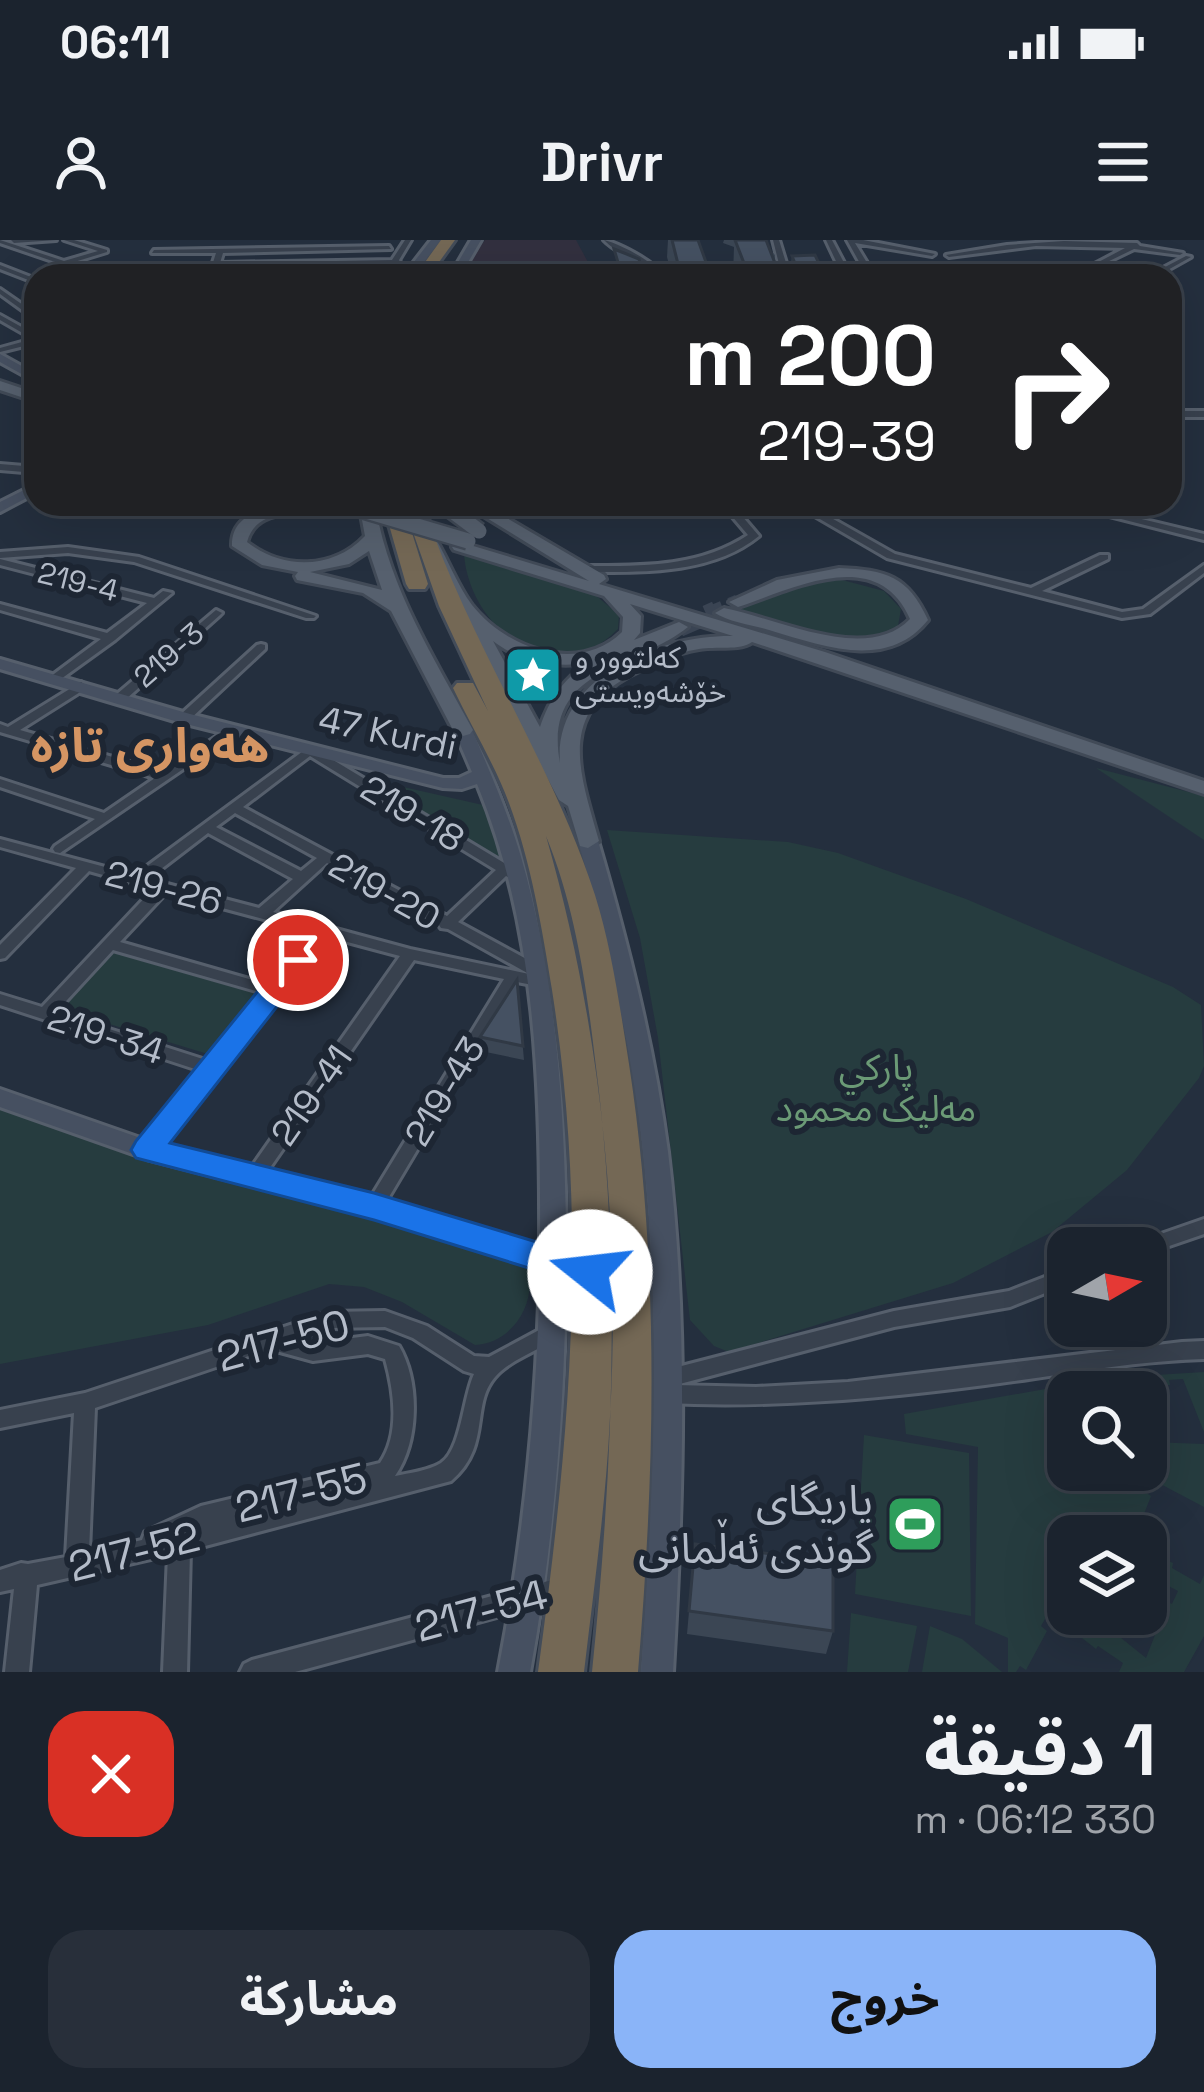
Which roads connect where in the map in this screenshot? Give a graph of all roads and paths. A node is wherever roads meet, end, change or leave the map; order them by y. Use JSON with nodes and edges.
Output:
{"nodes":[{"id":1,"x":53,"y":240,"type":"edge"},
{"id":2,"x":67,"y":240,"type":"edge"},
{"id":3,"x":112,"y":240,"type":"edge"},
{"id":4,"x":160,"y":240,"type":"edge"},
{"id":5,"x":207,"y":240,"type":"edge"},
{"id":6,"x":282,"y":240,"type":"edge"},
{"id":7,"x":364,"y":240,"type":"edge"},
{"id":8,"x":408,"y":240,"type":"edge"},
{"id":9,"x":436,"y":240,"type":"edge"},
{"id":10,"x":607,"y":240,"type":"edge"},
{"id":11,"x":776,"y":240,"type":"edge"},
{"id":12,"x":816,"y":240,"type":"edge"},
{"id":13,"x":850,"y":240,"type":"edge"},
{"id":14,"x":1100,"y":241,"type":"edge"},
{"id":15,"x":1195,"y":241,"type":"edge"},
{"id":16,"x":830,"y":242,"type":"edge"},
{"id":17,"x":1055,"y":242,"type":"edge"},
{"id":18,"x":2,"y":244,"type":"edge"},
{"id":19,"x":1143,"y":244,"type":"edge"},
{"id":20,"x":388,"y":248,"type":"junction"},
{"id":21,"x":304,"y":249,"type":"junction"},
{"id":22,"x":220,"y":250,"type":"junction"},
{"id":23,"x":104,"y":251,"type":"junction"},
{"id":24,"x":192,"y":251,"type":"junction"},
{"id":25,"x":203,"y":251,"type":"junction"},
{"id":26,"x":776,"y":251,"type":"junction"},
{"id":27,"x":154,"y":252,"type":"junction"},
{"id":28,"x":759,"y":252,"type":"edge"},
{"id":29,"x":1189,"y":255,"type":"junction"},
{"id":30,"x":399,"y":256,"type":"junction"},
{"id":31,"x":929,"y":256,"type":"junction"},
{"id":32,"x":1032,"y":256,"type":"dead end"},
{"id":33,"x":861,"y":258,"type":"junction"},
{"id":34,"x":63,"y":263,"type":"joint"},
{"id":35,"x":300,"y":263,"type":"joint"},
{"id":36,"x":1204,"y":263,"type":"edge"},
{"id":37,"x":96,"y":264,"type":"edge"},
{"id":38,"x":147,"y":264,"type":"edge"},
{"id":39,"x":186,"y":264,"type":"edge"},
{"id":40,"x":216,"y":264,"type":"edge"},
{"id":41,"x":289,"y":264,"type":"edge"},
{"id":42,"x":394,"y":264,"type":"edge"},
{"id":43,"x":417,"y":264,"type":"edge"},
{"id":44,"x":646,"y":264,"type":"edge"},
{"id":45,"x":782,"y":264,"type":"edge"},
{"id":46,"x":864,"y":264,"type":"edge"},
{"id":47,"x":1098,"y":264,"type":"edge"},
{"id":48,"x":1173,"y":264,"type":"edge"},
{"id":49,"x":235,"y":516,"type":"edge"},
{"id":50,"x":267,"y":516,"type":"edge"},
{"id":51,"x":368,"y":516,"type":"edge"},
{"id":52,"x":377,"y":516,"type":"edge"},
{"id":53,"x":396,"y":516,"type":"edge"},
{"id":54,"x":452,"y":516,"type":"edge"},
{"id":55,"x":456,"y":516,"type":"edge"},
{"id":56,"x":491,"y":516,"type":"edge"},
{"id":57,"x":737,"y":516,"type":"edge"},
{"id":58,"x":821,"y":516,"type":"edge"},
{"id":59,"x":1117,"y":516,"type":"edge"},
{"id":60,"x":417,"y":518,"type":"edge"},
{"id":61,"x":1204,"y":537,"type":"edge"},
{"id":62,"x":370,"y":539,"type":"junction"},
{"id":63,"x":469,"y":540,"type":"junction"},
{"id":64,"x":1104,"y":557,"type":"dead end"},
{"id":65,"x":0,"y":559,"type":"edge"},
{"id":66,"x":1204,"y":568,"type":"edge"},
{"id":67,"x":577,"y":571,"type":"junction"},
{"id":68,"x":603,"y":586,"type":"junction"},
{"id":69,"x":1032,"y":592,"type":"junction"},
{"id":70,"x":460,"y":596,"type":"junction"},
{"id":71,"x":738,"y":602,"type":"tunnel mouth"},
{"id":72,"x":0,"y":607,"type":"edge"},
{"id":73,"x":399,"y":608,"type":"junction"},
{"id":74,"x":697,"y":609,"type":"junction"},
{"id":75,"x":216,"y":614,"type":"dead end"},
{"id":76,"x":310,"y":616,"type":"dead end"},
{"id":77,"x":679,"y":627,"type":"tunnel mouth"},
{"id":78,"x":111,"y":638,"type":"junction"},
{"id":79,"x":261,"y":646,"type":"dead end"},
{"id":80,"x":818,"y":656,"type":"junction"},
{"id":81,"x":0,"y":664,"type":"edge"},
{"id":82,"x":895,"y":676,"type":"junction"},
{"id":83,"x":54,"y":680,"type":"junction"},
{"id":84,"x":81,"y":686,"type":"junction"},
{"id":85,"x":121,"y":697,"type":"junction"},
{"id":86,"x":184,"y":718,"type":"junction"},
{"id":87,"x":5,"y":730,"type":"edge"},
{"id":88,"x":463,"y":730,"type":"joint"},
{"id":89,"x":233,"y":731,"type":"junction"},
{"id":90,"x":310,"y":750,"type":"junction"},
{"id":91,"x":548,"y":762,"type":"junction"},
{"id":92,"x":491,"y":764,"type":"junction"},
{"id":93,"x":166,"y":777,"type":"junction"},
{"id":94,"x":1204,"y":778,"type":"edge"},
{"id":95,"x":0,"y":783,"type":"edge"},
{"id":96,"x":1204,"y":788,"type":"edge"},
{"id":97,"x":236,"y":808,"type":"junction"},
{"id":98,"x":105,"y":818,"type":"junction"},
{"id":99,"x":208,"y":828,"type":"junction"},
{"id":100,"x":588,"y":841,"type":"junction"},
{"id":101,"x":1,"y":842,"type":"edge"},
{"id":102,"x":60,"y":849,"type":"junction"},
{"id":103,"x":325,"y":858,"type":"junction"},
{"id":104,"x":86,"y":866,"type":"junction"},
{"id":105,"x":510,"y":873,"type":"junction"},
{"id":106,"x":142,"y":877,"type":"junction"},
{"id":107,"x":303,"y":878,"type":"junction"},
{"id":108,"x":163,"y":887,"type":"junction"},
{"id":109,"x":564,"y":897,"type":"junction"},
{"id":110,"x":262,"y":914,"type":"junction"},
{"id":111,"x":446,"y":925,"type":"junction"},
{"id":112,"x":322,"y":930,"type":"junction"},
{"id":113,"x":533,"y":938,"type":"junction"},
{"id":114,"x":110,"y":944,"type":"junction"},
{"id":115,"x":0,"y":954,"type":"edge"},
{"id":116,"x":410,"y":954,"type":"junction"},
{"id":117,"x":529,"y":976,"type":"junction"},
{"id":118,"x":274,"y":991,"type":"junction"},
{"id":119,"x":4,"y":1005,"type":"edge"},
{"id":120,"x":45,"y":1014,"type":"junction"},
{"id":121,"x":212,"y":1068,"type":"junction"},
{"id":122,"x":0,"y":1099,"type":"edge"},
{"id":123,"x":147,"y":1150,"type":"junction"},
{"id":124,"x":254,"y":1178,"type":"junction"},
{"id":125,"x":374,"y":1207,"type":"junction"},
{"id":126,"x":1204,"y":1226,"type":"edge"},
{"id":127,"x":1167,"y":1239,"type":"edge"},
{"id":128,"x":554,"y":1262,"type":"junction"},
{"id":129,"x":590,"y":1272,"type":"junction"},
{"id":130,"x":1047,"y":1284,"type":"edge"},
{"id":131,"x":554,"y":1331,"type":"junction"},
{"id":132,"x":269,"y":1340,"type":"junction"},
{"id":133,"x":1204,"y":1350,"type":"edge"},
{"id":134,"x":491,"y":1366,"type":"junction"},
{"id":135,"x":659,"y":1388,"type":"junction"},
{"id":136,"x":86,"y":1402,"type":"junction"},
{"id":137,"x":0,"y":1419,"type":"edge"},
{"id":138,"x":179,"y":1540,"type":"junction"},
{"id":139,"x":118,"y":1558,"type":"junction"},
{"id":140,"x":77,"y":1566,"type":"junction"},
{"id":141,"x":27,"y":1575,"type":"junction"},
{"id":142,"x":0,"y":1577,"type":"edge"},
{"id":143,"x":572,"y":1586,"type":"junction"},
{"id":144,"x":529,"y":1598,"type":"junction"},
{"id":145,"x":266,"y":1670,"type":"edge"},
{"id":146,"x":17,"y":1672,"type":"edge"},
{"id":147,"x":176,"y":1672,"type":"edge"},
{"id":148,"x":514,"y":1672,"type":"edge"},
{"id":149,"x":561,"y":1672,"type":"edge"},
{"id":150,"x":615,"y":1672,"type":"edge"},
{"id":151,"x":657,"y":1672,"type":"edge"}],
"edges":[{"from":1,"to":18,"type":"street"},
{"from":2,"to":23,"type":"street"},
{"from":3,"to":23,"type":"street"},
{"from":4,"to":27,"type":"street"},
{"from":5,"to":25,"type":"street"},
{"from":6,"to":21,"type":"street"},
{"from":7,"to":20,"type":"street"},
{"from":8,"to":30,"type":"street"},
{"from":9,"to":43,"type":"main road"},
{"from":10,"to":44,"type":"street"},
{"from":11,"to":26,"type":"street"},
{"from":12,"to":16,"type":"street"},
{"from":13,"to":31,"type":"street"},
{"from":13,"to":33,"type":"street"},
{"from":14,"to":17,"type":"street"},
{"from":14,"to":19,"type":"street"},
{"from":15,"to":29,"type":"street"},
{"from":17,"to":31,"type":"street"},
{"from":17,"to":32,"type":"street"},
{"from":18,"to":34,"type":"street"},
{"from":19,"to":29,"type":"street"},
{"from":19,"to":47,"type":"street"},
{"from":20,"to":21,"type":"street"},
{"from":20,"to":30,"type":"street"},
{"from":21,"to":22,"type":"street"},
{"from":22,"to":25,"type":"street"},
{"from":22,"to":40,"type":"street"},
{"from":23,"to":34,"type":"street"},
{"from":23,"to":37,"type":"street"},
{"from":24,"to":25,"type":"street"},
{"from":24,"to":27,"type":"street"},
{"from":24,"to":39,"type":"street"},
{"from":26,"to":28,"type":"street"},
{"from":26,"to":45,"type":"street"},
{"from":27,"to":38,"type":"street"},
{"from":29,"to":36,"type":"street"},
{"from":29,"to":48,"type":"street"},
{"from":30,"to":35,"type":"street"},
{"from":30,"to":42,"type":"street"},
{"from":31,"to":33,"type":"street"},
{"from":33,"to":46,"type":"street"},
{"from":35,"to":41,"type":"street"},
{"from":49,"to":73,"type":"main road"},
{"from":50,"to":62,"type":"main road"},
{"from":51,"to":62,"type":"main road"},
{"from":52,"to":63,"type":"main road","bridge":true},
{"from":53,"to":92,"type":"highway"},
{"from":54,"to":63,"type":"main road","bridge":true},
{"from":55,"to":70,"type":"main road"},
{"from":56,"to":67,"type":"main road"},
{"from":57,"to":67,"type":"street"},
{"from":58,"to":69,"type":"street"},
{"from":59,"to":61,"type":"street"},
{"from":60,"to":70,"type":"main road"},
{"from":60,"to":109,"type":"highway"},
{"from":62,"to":73,"type":"main road"},
{"from":63,"to":67,"type":"main road"},
{"from":63,"to":68,"type":"main road"},
{"from":64,"to":69,"type":"street"},
{"from":65,"to":76,"type":"street"},
{"from":65,"to":78,"type":"street","name":"219-4"},
{"from":66,"to":69,"type":"street"},
{"from":67,"to":68,"type":"main road"},
{"from":68,"to":70,"type":"main road"},
{"from":68,"to":74,"type":"main road"},
{"from":68,"to":80,"type":"main road"},
{"from":70,"to":91,"type":"main road"},
{"from":71,"to":74,"type":"main road"},
{"from":72,"to":78,"type":"street"},
{"from":73,"to":88,"type":"main road"},
{"from":74,"to":82,"type":"main road"},
{"from":75,"to":85,"type":"street","name":"219-3"},
{"from":77,"to":91,"type":"main road"},
{"from":78,"to":83,"type":"street"},
{"from":79,"to":86,"type":"street"},
{"from":80,"to":82,"type":"main road"},
{"from":80,"to":100,"type":"main road"},
{"from":81,"to":83,"type":"main road","name":"47 Kurdi"},
{"from":82,"to":94,"type":"main road"},
{"from":82,"to":96,"type":"main road"},
{"from":83,"to":84,"type":"main road","name":"47 Kurdi"},
{"from":84,"to":85,"type":"main road","name":"47 Kurdi"},
{"from":84,"to":87,"type":"street"},
{"from":85,"to":86,"type":"main road","name":"47 Kurdi"},
{"from":86,"to":89,"type":"main road","name":"47 Kurdi"},
{"from":87,"to":93,"type":"street"},
{"from":88,"to":92,"type":"highway"},
{"from":89,"to":90,"type":"main road","name":"47 Kurdi"},
{"from":89,"to":93,"type":"street"},
{"from":90,"to":92,"type":"main road","name":"47 Kurdi"},
{"from":90,"to":97,"type":"street"},
{"from":90,"to":105,"type":"street","name":"219-18"},
{"from":91,"to":100,"type":"main road"},
{"from":92,"to":105,"type":"main road"},
{"from":92,"to":109,"type":"highway"},
{"from":93,"to":98,"type":"street"},
{"from":95,"to":98,"type":"street"},
{"from":97,"to":99,"type":"street"},
{"from":97,"to":103,"type":"street","name":"219-20"},
{"from":98,"to":102,"type":"street"},
{"from":99,"to":106,"type":"street"},
{"from":99,"to":107,"type":"street"},
{"from":100,"to":109,"type":"highway"},
{"from":100,"to":135,"type":"main road"},
{"from":101,"to":102,"type":"street"},
{"from":101,"to":104,"type":"street","name":"219-26"},
{"from":102,"to":106,"type":"street"},
{"from":103,"to":107,"type":"street"},
{"from":103,"to":111,"type":"street","name":"219-20"},
{"from":104,"to":106,"type":"street","name":"219-26"},
{"from":104,"to":115,"type":"street"},
{"from":105,"to":111,"type":"street"},
{"from":105,"to":113,"type":"main road"},
{"from":106,"to":108,"type":"street","name":"219-26"},
{"from":107,"to":110,"type":"street"},
{"from":108,"to":110,"type":"street","name":"219-26"},
{"from":108,"to":114,"type":"street"},
{"from":109,"to":113,"type":"highway"},
{"from":109,"to":129,"type":"highway"},
{"from":109,"to":135,"type":"highway"},
{"from":110,"to":112,"type":"street","name":"219-26"},
{"from":111,"to":117,"type":"street","name":"219-20"},
{"from":112,"to":116,"type":"street","name":"219-26"},
{"from":112,"to":118,"type":"street"},
{"from":113,"to":117,"type":"main road"},
{"from":114,"to":118,"type":"street"},
{"from":114,"to":120,"type":"street"},
{"from":116,"to":117,"type":"street","name":"219-26"},
{"from":116,"to":124,"type":"street","name":"219-41"},
{"from":117,"to":125,"type":"street","name":"219-43"},
{"from":117,"to":128,"type":"main road"},
{"from":118,"to":121,"type":"street"},
{"from":119,"to":120,"type":"street","name":"219-34"},
{"from":120,"to":121,"type":"street","name":"219-34"},
{"from":121,"to":123,"type":"street"},
{"from":122,"to":123,"type":"main road"},
{"from":123,"to":124,"type":"main road"},
{"from":124,"to":125,"type":"main road"},
{"from":125,"to":128,"type":"main road"},
{"from":126,"to":127,"type":"street"},
{"from":128,"to":129,"type":"street"},
{"from":128,"to":131,"type":"main road"},
{"from":129,"to":143,"type":"highway"},
{"from":130,"to":135,"type":"street"},
{"from":131,"to":134,"type":"street"},
{"from":131,"to":144,"type":"main road"},
{"from":132,"to":134,"type":"street","name":"217-50"},
{"from":132,"to":136,"type":"street","name":"217-50"},
{"from":132,"to":139,"type":"street","name":"217-55"},
{"from":133,"to":135,"type":"street"},
{"from":134,"to":138,"type":"street","name":"217-52"},
{"from":135,"to":150,"type":"highway"},
{"from":135,"to":151,"type":"main road"},
{"from":136,"to":137,"type":"street","name":"217-50"},
{"from":136,"to":140,"type":"street"},
{"from":138,"to":139,"type":"street","name":"217-52"},
{"from":138,"to":147,"type":"street"},
{"from":139,"to":140,"type":"street","name":"217-52"},
{"from":140,"to":141,"type":"street","name":"217-52"},
{"from":141,"to":142,"type":"street","name":"217-52"},
{"from":141,"to":146,"type":"street"},
{"from":143,"to":144,"type":"street","name":"217-54"},
{"from":143,"to":149,"type":"highway"},
{"from":144,"to":145,"type":"street","name":"217-54"},
{"from":144,"to":148,"type":"main road"}]}
